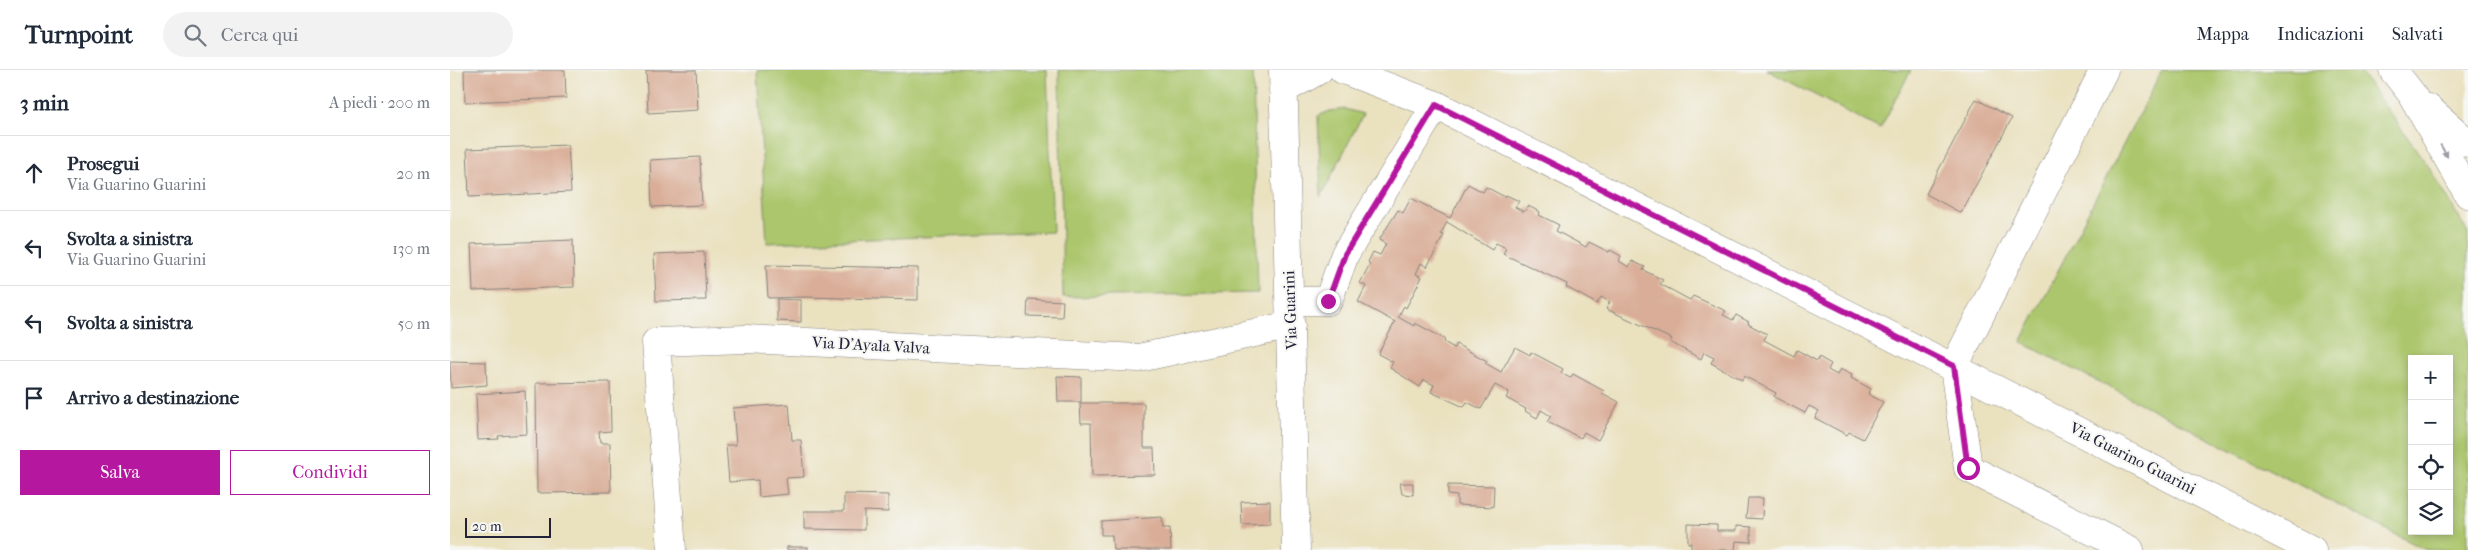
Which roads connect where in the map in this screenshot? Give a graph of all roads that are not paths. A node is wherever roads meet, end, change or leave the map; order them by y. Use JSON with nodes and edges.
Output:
{"nodes":[{"id":1,"x":1319,"y":70,"type":"edge"},
{"id":2,"x":1343,"y":70,"type":"edge"},
{"id":3,"x":1396,"y":70,"type":"edge"},
{"id":4,"x":2104,"y":70,"type":"edge"},
{"id":5,"x":2393,"y":70,"type":"edge"},
{"id":6,"x":1283,"y":80,"type":"edge"},
{"id":7,"x":2411,"y":93,"type":"junction"},
{"id":8,"x":1436,"y":105,"type":"junction"},
{"id":9,"x":2468,"y":144,"type":"edge"},
{"id":10,"x":2468,"y":194,"type":"edge"},
{"id":11,"x":1291,"y":313,"type":"junction"},
{"id":12,"x":1954,"y":366,"type":"junction"},
{"id":13,"x":672,"y":550,"type":"edge"},
{"id":14,"x":1296,"y":550,"type":"edge"},
{"id":15,"x":2130,"y":550,"type":"edge"},
{"id":16,"x":2312,"y":550,"type":"edge"}],
"edges":[{"from":1,"to":6,"type":"street"},
{"from":2,"to":8,"type":"street","name":"Via Guarino Guarini"},
{"from":3,"to":8,"type":"street","name":"Via Guarino Guarini"},
{"from":4,"to":12,"type":"street"},
{"from":5,"to":7,"type":"street"},
{"from":6,"to":11,"type":"street","name":"Via Guarini"},
{"from":7,"to":9,"type":"street"},
{"from":7,"to":10,"type":"street","one_way":true},
{"from":8,"to":11,"type":"street"},
{"from":8,"to":12,"type":"street","name":"Via Guarino Guarini"},
{"from":11,"to":13,"type":"street","name":"Via D'Ayala Valva"},
{"from":11,"to":14,"type":"street","name":"Via Guarini"},
{"from":12,"to":15,"type":"street"},
{"from":12,"to":16,"type":"street","name":"Via Guarino Guarini"}]}
